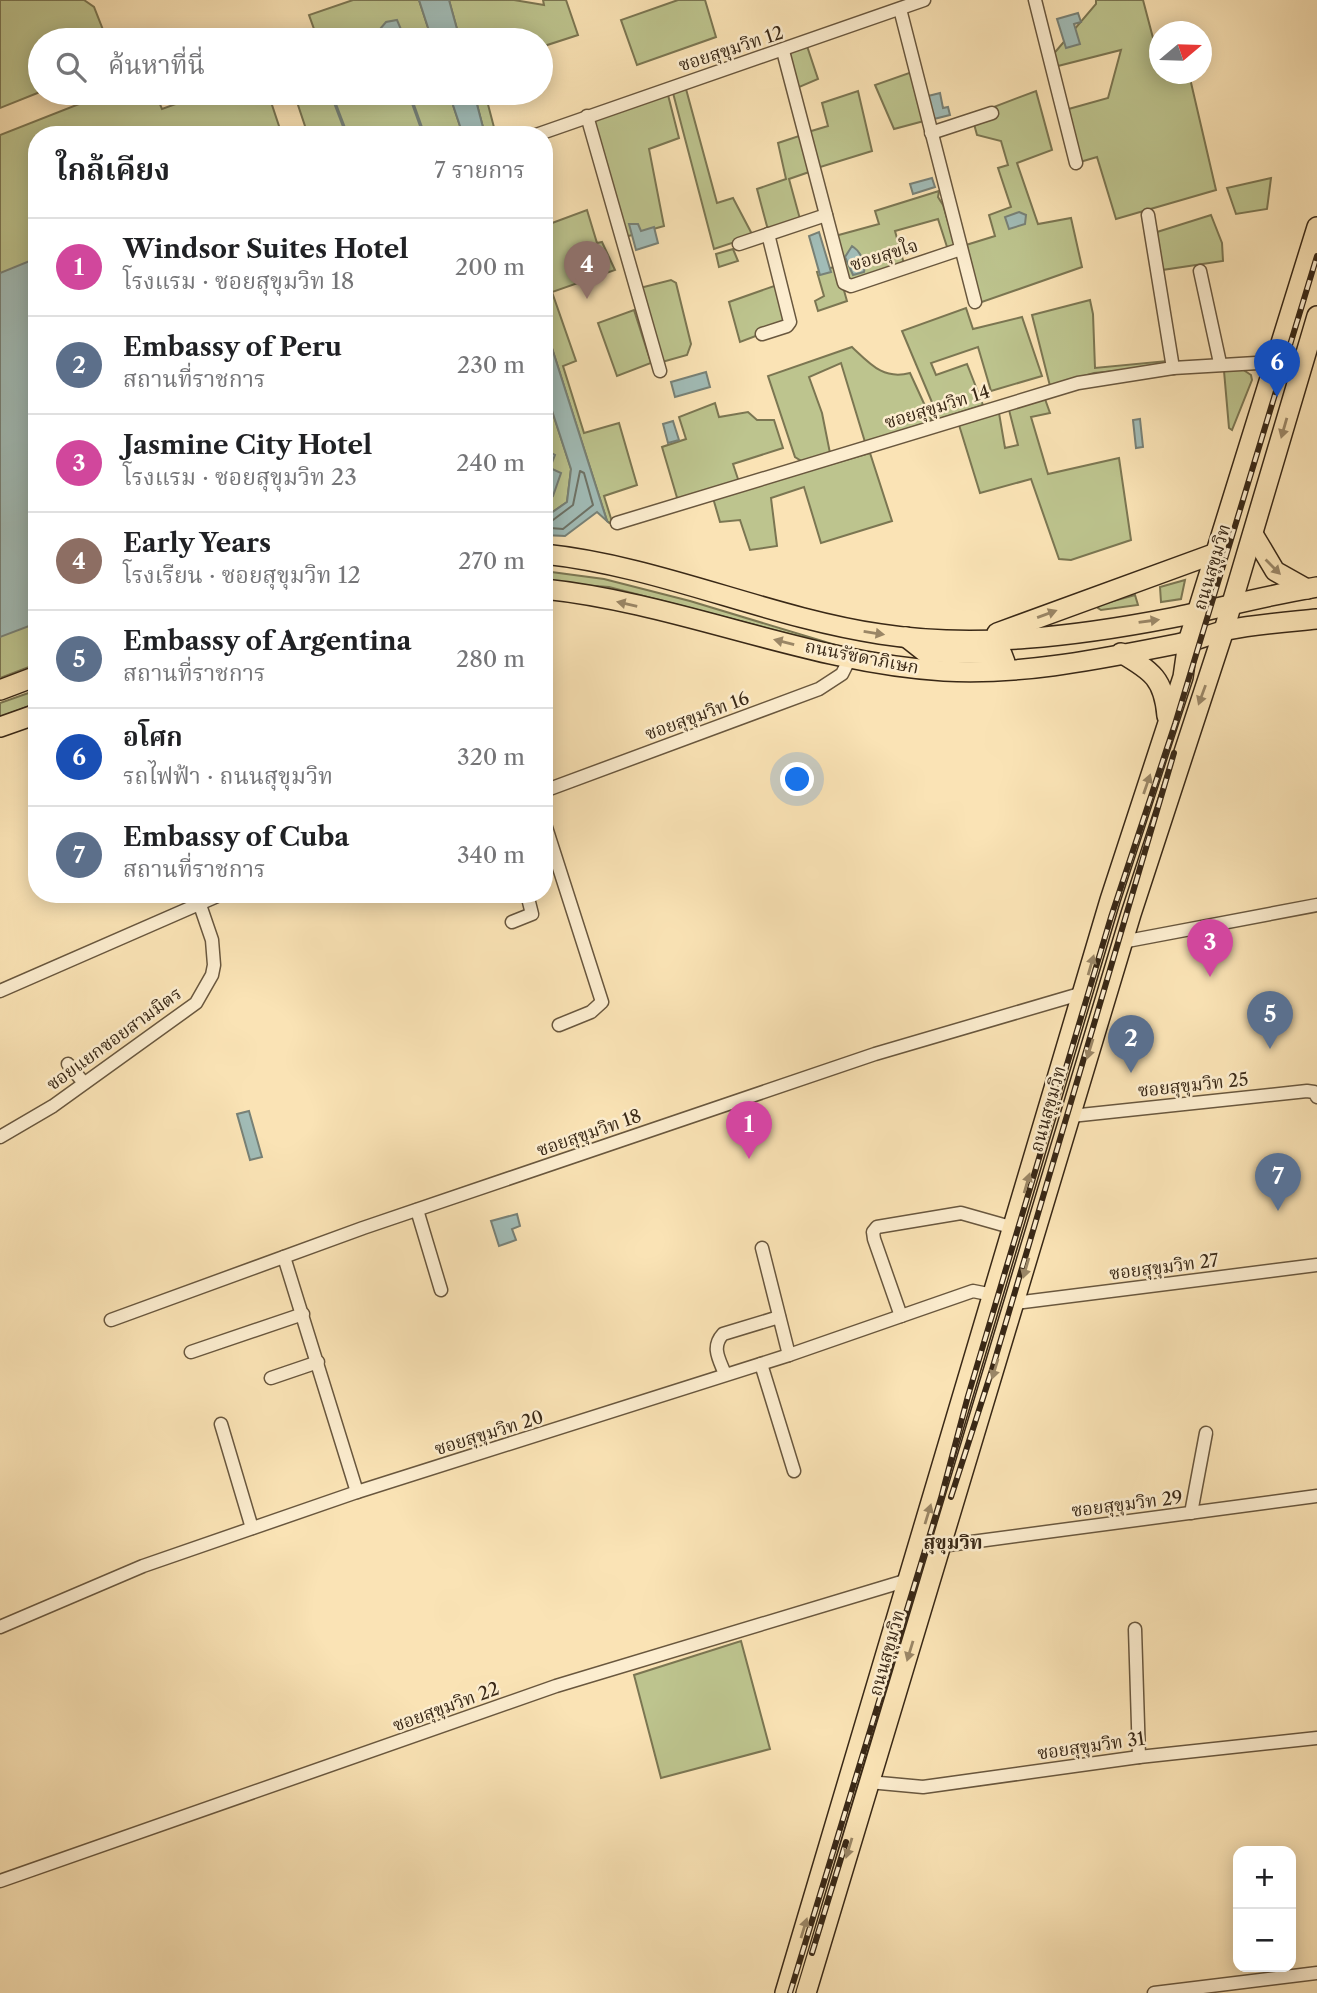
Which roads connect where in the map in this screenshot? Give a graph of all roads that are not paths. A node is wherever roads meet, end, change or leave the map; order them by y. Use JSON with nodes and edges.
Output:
{"nodes":[{"id":1,"x":924,"y":0,"type":"edge"},
{"id":2,"x":1035,"y":0,"type":"edge"},
{"id":3,"x":900,"y":9,"type":"junction"},
{"id":4,"x":783,"y":51,"type":"junction"},
{"id":5,"x":992,"y":113,"type":"dead end"},
{"id":6,"x":587,"y":116,"type":"junction"},
{"id":7,"x":553,"y":129,"type":"edge"},
{"id":8,"x":931,"y":133,"type":"junction"},
{"id":9,"x":1076,"y":163,"type":"dead end"},
{"id":10,"x":826,"y":215,"type":"junction"},
{"id":11,"x":1148,"y":215,"type":"dead end"},
{"id":12,"x":1317,"y":227,"type":"edge"},
{"id":13,"x":768,"y":234,"type":"junction"},
{"id":14,"x":739,"y":244,"type":"dead end"},
{"id":15,"x":961,"y":249,"type":"junction"},
{"id":16,"x":1200,"y":271,"type":"dead end"},
{"id":17,"x":975,"y":302,"type":"dead end"},
{"id":18,"x":1317,"y":316,"type":"edge"},
{"id":19,"x":762,"y":334,"type":"dead end"},
{"id":20,"x":1274,"y":362,"type":"junction"},
{"id":21,"x":1220,"y":363,"type":"junction"},
{"id":22,"x":1173,"y":368,"type":"junction"},
{"id":23,"x":660,"y":371,"type":"dead end"},
{"id":24,"x":617,"y":523,"type":"dead end"},
{"id":25,"x":1253,"y":534,"type":"junction"},
{"id":26,"x":1216,"y":553,"type":"junction"},
{"id":27,"x":553,"y":555,"type":"edge"},
{"id":28,"x":1312,"y":588,"type":"edge"},
{"id":29,"x":553,"y":590,"type":"edge"},
{"id":30,"x":1232,"y":603,"type":"junction"},
{"id":31,"x":1198,"y":612,"type":"junction"},
{"id":32,"x":1317,"y":619,"type":"edge"},
{"id":33,"x":1224,"y":631,"type":"junction"},
{"id":34,"x":906,"y":637,"type":"junction"},
{"id":35,"x":983,"y":640,"type":"junction"},
{"id":36,"x":1188,"y":642,"type":"junction"},
{"id":37,"x":1121,"y":653,"type":"junction"},
{"id":38,"x":850,"y":658,"type":"junction"},
{"id":39,"x":994,"y":669,"type":"junction"},
{"id":40,"x":28,"y":679,"type":"edge"},
{"id":41,"x":0,"y":690,"type":"edge"},
{"id":42,"x":28,"y":717,"type":"edge"},
{"id":43,"x":1168,"y":721,"type":"junction"},
{"id":44,"x":0,"y":727,"type":"edge"},
{"id":45,"x":553,"y":788,"type":"edge"},
{"id":46,"x":553,"y":849,"type":"edge"},
{"id":47,"x":204,"y":903,"type":"edge"},
{"id":48,"x":529,"y":903,"type":"edge"},
{"id":49,"x":200,"y":905,"type":"junction"},
{"id":50,"x":1317,"y":905,"type":"edge"},
{"id":51,"x":512,"y":922,"type":"dead end"},
{"id":52,"x":1122,"y":942,"type":"junction"},
{"id":53,"x":0,"y":991,"type":"edge"},
{"id":54,"x":1083,"y":993,"type":"junction"},
{"id":55,"x":558,"y":1025,"type":"dead end"},
{"id":56,"x":68,"y":1064,"type":"dead end"},
{"id":57,"x":84,"y":1083,"type":"junction"},
{"id":58,"x":1317,"y":1097,"type":"edge"},
{"id":59,"x":1071,"y":1116,"type":"junction"},
{"id":60,"x":0,"y":1137,"type":"edge"},
{"id":61,"x":417,"y":1210,"type":"junction"},
{"id":62,"x":1014,"y":1228,"type":"junction"},
{"id":63,"x":762,"y":1248,"type":"dead end"},
{"id":64,"x":284,"y":1257,"type":"junction"},
{"id":65,"x":1317,"y":1265,"type":"edge"},
{"id":66,"x":441,"y":1290,"type":"dead end"},
{"id":67,"x":993,"y":1295,"type":"junction"},
{"id":68,"x":1015,"y":1303,"type":"junction"},
{"id":69,"x":303,"y":1314,"type":"junction"},
{"id":70,"x":901,"y":1316,"type":"junction"},
{"id":71,"x":779,"y":1317,"type":"junction"},
{"id":72,"x":111,"y":1320,"type":"dead end"},
{"id":73,"x":191,"y":1352,"type":"dead end"},
{"id":74,"x":789,"y":1355,"type":"junction"},
{"id":75,"x":318,"y":1362,"type":"junction"},
{"id":76,"x":761,"y":1364,"type":"junction"},
{"id":77,"x":725,"y":1374,"type":"junction"},
{"id":78,"x":271,"y":1378,"type":"dead end"},
{"id":79,"x":221,"y":1424,"type":"dead end"},
{"id":80,"x":1206,"y":1433,"type":"dead end"},
{"id":81,"x":794,"y":1471,"type":"dead end"},
{"id":82,"x":357,"y":1492,"type":"junction"},
{"id":83,"x":1317,"y":1496,"type":"edge"},
{"id":84,"x":1191,"y":1513,"type":"junction"},
{"id":85,"x":251,"y":1528,"type":"junction"},
{"id":86,"x":941,"y":1546,"type":"junction"},
{"id":87,"x":908,"y":1580,"type":"junction"},
{"id":88,"x":930,"y":1586,"type":"junction"},
{"id":89,"x":0,"y":1627,"type":"edge"},
{"id":90,"x":1135,"y":1629,"type":"dead end"},
{"id":91,"x":1317,"y":1738,"type":"edge"},
{"id":92,"x":1139,"y":1757,"type":"junction"},
{"id":93,"x":849,"y":1778,"type":"junction"},
{"id":94,"x":869,"y":1783,"type":"junction"},
{"id":95,"x":0,"y":1881,"type":"edge"},
{"id":96,"x":1317,"y":1973,"type":"edge"},
{"id":97,"x":1205,"y":1990,"type":"edge"},
{"id":98,"x":785,"y":1993,"type":"edge"},
{"id":99,"x":806,"y":1993,"type":"edge"},
{"id":100,"x":1154,"y":1993,"type":"edge"}],
"edges":[{"from":1,"to":3,"type":"street","name":"ซอยสุขุมวิท 12"},
{"from":2,"to":9,"type":"street"},
{"from":3,"to":4,"type":"street","name":"ซอยสุขุมวิท 12"},
{"from":3,"to":8,"type":"street"},
{"from":4,"to":6,"type":"street","name":"ซอยสุขุมวิท 12"},
{"from":4,"to":10,"type":"street","name":"ซอยสุขใจ"},
{"from":5,"to":8,"type":"street"},
{"from":6,"to":7,"type":"street","name":"ซอยสุขุมวิท 12"},
{"from":6,"to":23,"type":"street"},
{"from":8,"to":15,"type":"street"},
{"from":10,"to":13,"type":"street"},
{"from":10,"to":15,"type":"street","name":"ซอยสุขใจ"},
{"from":11,"to":22,"type":"street"},
{"from":12,"to":20,"type":"main road","name":"ถนนสุขุมวิท"},
{"from":13,"to":14,"type":"street"},
{"from":13,"to":19,"type":"street"},
{"from":15,"to":17,"type":"street"},
{"from":16,"to":21,"type":"street"},
{"from":18,"to":25,"type":"main road","name":"ถนนสุขุมวิท","one_way":true},
{"from":20,"to":21,"type":"street","name":"ซอยสุขุมวิท 14"},
{"from":20,"to":26,"type":"main road","name":"ถนนสุขุมวิท"},
{"from":21,"to":22,"type":"street","name":"ซอยสุขุมวิท 14"},
{"from":22,"to":24,"type":"street","name":"ซอยสุขุมวิท 14"},
{"from":25,"to":28,"type":"main road","one_way":true},
{"from":25,"to":30,"type":"main road","name":"ถนนสุขุมวิท"},
{"from":26,"to":31,"type":"main road","name":"ถนนสุขุมวิท"},
{"from":35,"to":26,"type":"main road","one_way":true},
{"from":27,"to":34,"type":"main road","name":"ถนนรัชดาภิเษก","one_way":true},
{"from":28,"to":30,"type":"main road","name":"ถนนรัชดาภิเษก"},
{"from":38,"to":29,"type":"main road","name":"ถนนรัชดาภิเษก","one_way":true},
{"from":30,"to":31,"type":"main road","name":"ถนนรัชดาภิเษก"},
{"from":30,"to":33,"type":"main road","name":"ถนนสุขุมวิท"},
{"from":35,"to":31,"type":"main road","name":"ถนนรัชดาภิเษก","one_way":true},
{"from":31,"to":36,"type":"main road","name":"ถนนสุขุมวิท"},
{"from":32,"to":33,"type":"main road","name":"ถนนรัชดาภิเษก"},
{"from":33,"to":36,"type":"main road","name":"ถนนรัชดาภิเษก"},
{"from":33,"to":52,"type":"main road","name":"ถนนสุขุมวิท","one_way":true},
{"from":34,"to":35,"type":"main road","name":"ถนนรัชดาภิเษก"},
{"from":34,"to":39,"type":"main road"},
{"from":36,"to":37,"type":"main road","name":"ถนนรัชดาภิเษก"},
{"from":36,"to":43,"type":"main road","name":"ถนนสุขุมวิท"},
{"from":37,"to":39,"type":"main road","name":"ถนนรัชดาภิเษก"},
{"from":37,"to":43,"type":"main road"},
{"from":38,"to":39,"type":"main road","name":"ถนนรัชดาภิเษก"},
{"from":38,"to":45,"type":"street","name":"ซอยสุขุมวิท 16"},
{"from":40,"to":41,"type":"main road"},
{"from":42,"to":44,"type":"main road"},
{"from":54,"to":43,"type":"main road","name":"ถนนสุขุมวิท","one_way":true},
{"from":46,"to":55,"type":"street"},
{"from":47,"to":49,"type":"street"},
{"from":48,"to":51,"type":"street"},
{"from":49,"to":53,"type":"street"},
{"from":49,"to":57,"type":"street","name":"ซอยแยกซอยสามมิตร"},
{"from":50,"to":52,"type":"street"},
{"from":52,"to":59,"type":"main road","name":"ถนนสุขุมวิท","one_way":true},
{"from":54,"to":61,"type":"street","name":"ซอยสุขุมวิท 18"},
{"from":62,"to":54,"type":"main road","name":"ถนนสุขุมวิท","one_way":true},
{"from":56,"to":57,"type":"street"},
{"from":57,"to":60,"type":"street","name":"ซอยแยกซอยสามมิตร"},
{"from":58,"to":59,"type":"street","name":"ซอยสุขุมวิท 25"},
{"from":59,"to":68,"type":"main road","name":"ถนนสุขุมวิท","one_way":true},
{"from":61,"to":64,"type":"street","name":"ซอยสุขุมวิท 18"},
{"from":61,"to":66,"type":"street"},
{"from":62,"to":67,"type":"main road","name":"ถนนสุขุมวิท"},
{"from":62,"to":70,"type":"street"},
{"from":63,"to":71,"type":"street"},
{"from":64,"to":69,"type":"street"},
{"from":64,"to":72,"type":"street","name":"ซอยสุขุมวิท 18"},
{"from":65,"to":68,"type":"street","name":"ซอยสุขุมวิท 27"},
{"from":67,"to":68,"type":"main road"},
{"from":67,"to":70,"type":"street","name":"ซอยสุขุมวิท 20"},
{"from":87,"to":67,"type":"main road","name":"ถนนสุขุมวิท","one_way":true},
{"from":68,"to":86,"type":"main road","name":"ถนนสุขุมวิท","one_way":true},
{"from":69,"to":73,"type":"street"},
{"from":69,"to":75,"type":"street"},
{"from":70,"to":74,"type":"street","name":"ซอยสุขุมวิท 20"},
{"from":71,"to":74,"type":"street"},
{"from":71,"to":77,"type":"street"},
{"from":74,"to":76,"type":"street","name":"ซอยสุขุมวิท 20"},
{"from":75,"to":78,"type":"street"},
{"from":75,"to":82,"type":"street"},
{"from":76,"to":77,"type":"street","name":"ซอยสุขุมวิท 20"},
{"from":76,"to":81,"type":"street"},
{"from":77,"to":82,"type":"street","name":"ซอยสุขุมวิท 20"},
{"from":79,"to":85,"type":"street"},
{"from":80,"to":84,"type":"street"},
{"from":82,"to":85,"type":"street","name":"ซอยสุขุมวิท 20"},
{"from":83,"to":84,"type":"street","name":"ซอยสุขุมวิท 29"},
{"from":84,"to":86,"type":"street","name":"ซอยสุขุมวิท 29"},
{"from":85,"to":89,"type":"street","name":"ซอยสุขุมวิท 20"},
{"from":86,"to":88,"type":"main road","name":"ถนนสุขุมวิท"},
{"from":87,"to":88,"type":"main road"},
{"from":87,"to":93,"type":"main road","name":"ถนนสุขุมวิท"},
{"from":87,"to":95,"type":"street","name":"ซอยสุขุมวิท 22"},
{"from":88,"to":94,"type":"main road","name":"ถนนสุขุมวิท","one_way":true},
{"from":90,"to":92,"type":"street"},
{"from":91,"to":92,"type":"street","name":"ซอยสุขุมวิท 31"},
{"from":92,"to":94,"type":"street","name":"ซอยสุขุมวิท 31"},
{"from":93,"to":94,"type":"main road"},
{"from":98,"to":93,"type":"main road","name":"ถนนสุขุมวิท","one_way":true},
{"from":94,"to":99,"type":"main road","name":"ถนนสุขุมวิท","one_way":true},
{"from":96,"to":97,"type":"street"},
{"from":97,"to":100,"type":"street"}]}
